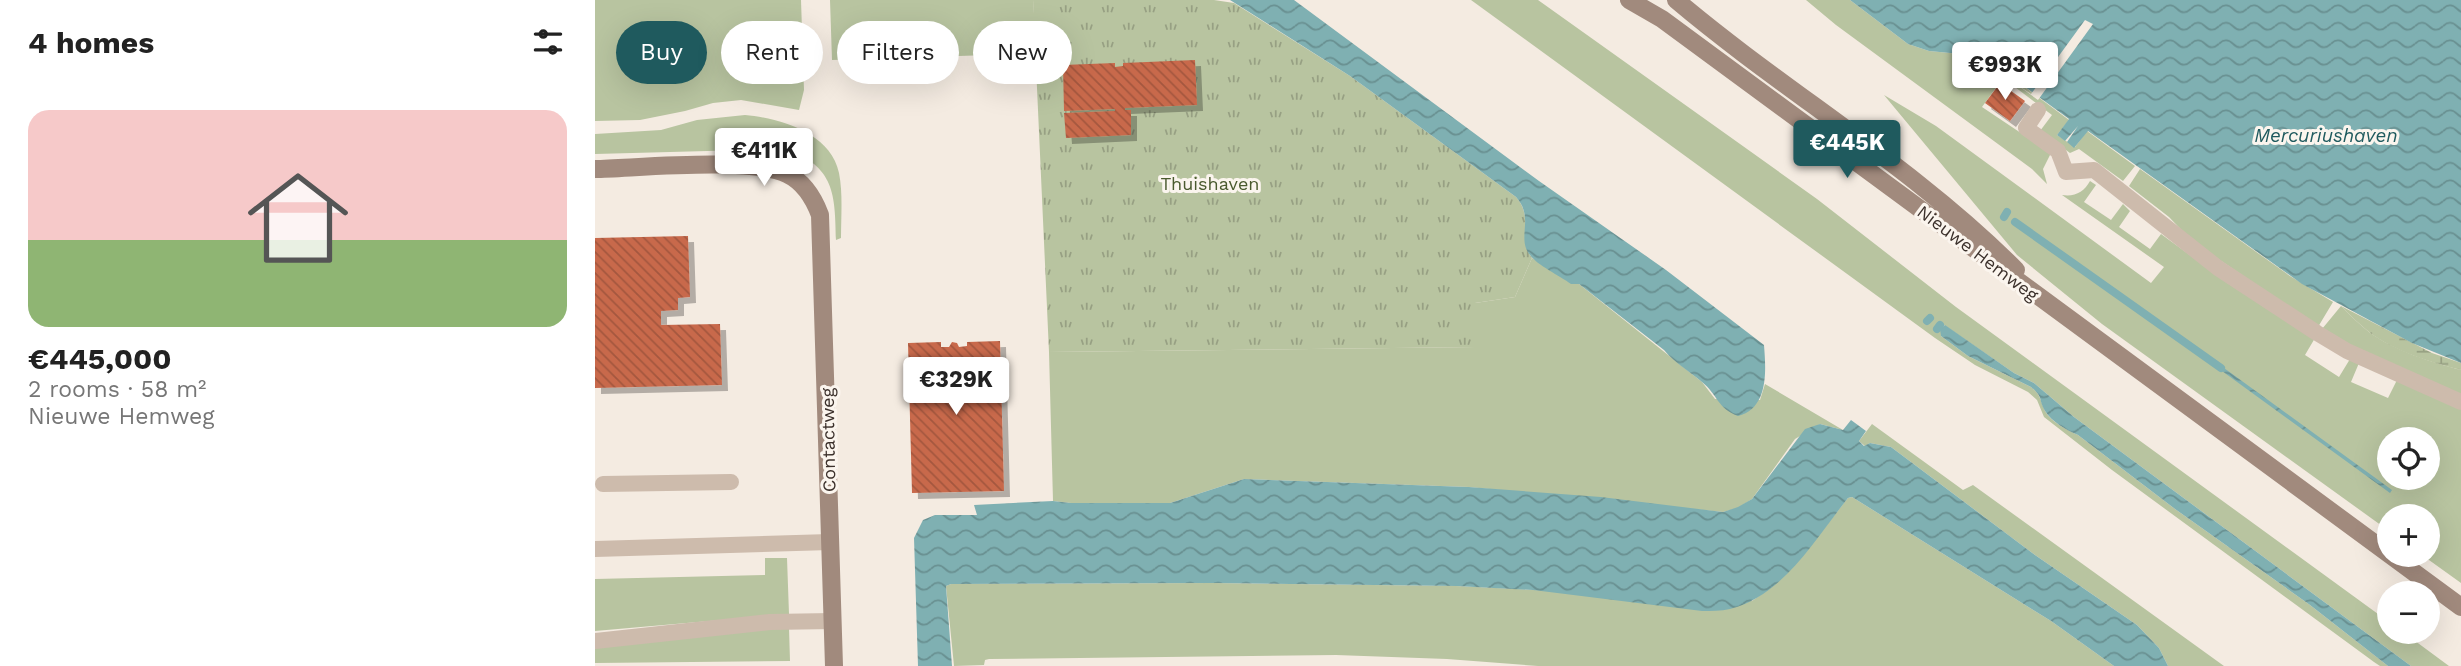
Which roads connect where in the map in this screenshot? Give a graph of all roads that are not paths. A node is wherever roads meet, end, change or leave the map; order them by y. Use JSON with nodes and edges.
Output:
{"nodes":[{"id":1,"x":1629,"y":0,"type":"edge"},
{"id":2,"x":1637,"y":0,"type":"edge"},
{"id":3,"x":1676,"y":0,"type":"edge"},
{"id":4,"x":1662,"y":19,"type":"junction"},
{"id":5,"x":2038,"y":110,"type":"dead end"},
{"id":6,"x":595,"y":169,"type":"edge"},
{"id":7,"x":2055,"y":310,"type":"junction"},
{"id":8,"x":2461,"y":402,"type":"edge"},
{"id":9,"x":731,"y":482,"type":"dead end"},
{"id":10,"x":603,"y":484,"type":"dead end"},
{"id":11,"x":830,"y":542,"type":"junction"},
{"id":12,"x":595,"y":549,"type":"edge"},
{"id":13,"x":2461,"y":607,"type":"edge"},
{"id":14,"x":833,"y":621,"type":"junction"},
{"id":15,"x":595,"y":641,"type":"edge"},
{"id":16,"x":834,"y":666,"type":"edge"}],
"edges":[{"from":1,"to":4,"type":"main road","name":"Nieuwe Hemweg"},
{"from":2,"to":4,"type":"main road"},
{"from":3,"to":7,"type":"main road","name":"Nieuwe Hemweg"},
{"from":4,"to":7,"type":"main road","name":"Nieuwe Hemweg"},
{"from":5,"to":8,"type":"lane"},
{"from":6,"to":11,"type":"main road","name":"Contactweg"},
{"from":7,"to":13,"type":"main road","name":"Nieuwe Hemweg"},
{"from":9,"to":10,"type":"lane"},
{"from":11,"to":12,"type":"lane"},
{"from":11,"to":14,"type":"main road","name":"Contactweg"},
{"from":14,"to":15,"type":"lane"},
{"from":14,"to":16,"type":"main road","name":"Contactweg"}]}
